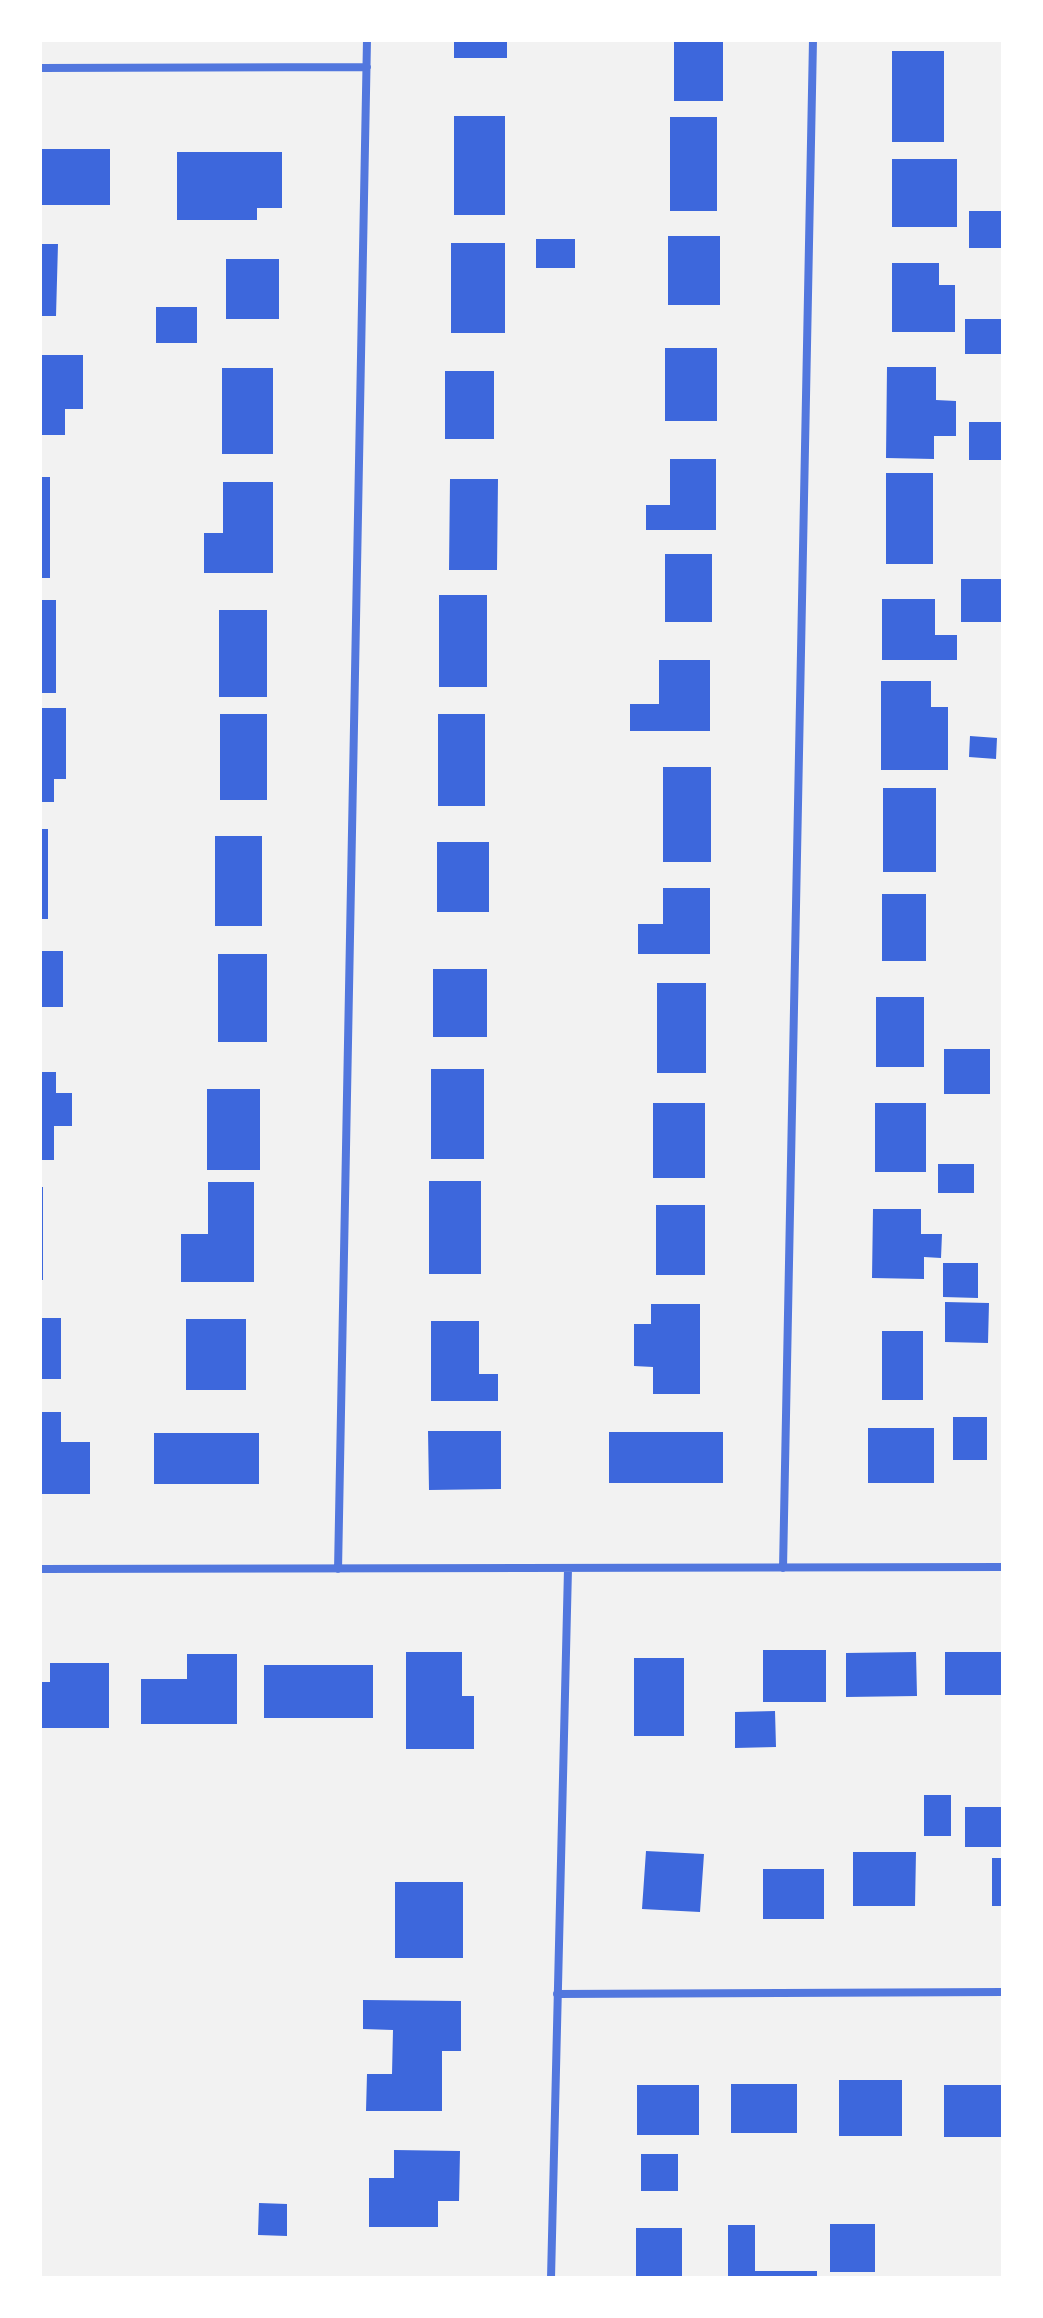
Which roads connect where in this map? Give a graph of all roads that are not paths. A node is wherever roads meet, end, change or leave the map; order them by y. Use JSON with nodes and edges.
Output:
{"nodes":[{"id":1,"x":367,"y":40,"type":"edge"},
{"id":2,"x":813,"y":40,"type":"edge"},
{"id":3,"x":367,"y":67,"type":"junction"},
{"id":4,"x":40,"y":68,"type":"edge"},
{"id":5,"x":1003,"y":1567,"type":"edge"},
{"id":6,"x":783,"y":1568,"type":"junction"},
{"id":7,"x":40,"y":1569,"type":"edge"},
{"id":8,"x":338,"y":1569,"type":"junction"},
{"id":9,"x":568,"y":1569,"type":"junction"},
{"id":10,"x":1003,"y":1992,"type":"edge"},
{"id":11,"x":557,"y":1994,"type":"junction"},
{"id":12,"x":551,"y":2278,"type":"edge"}],
"edges":[{"from":1,"to":3,"type":"street"},
{"from":2,"to":6,"type":"street"},
{"from":3,"to":4,"type":"street"},
{"from":3,"to":8,"type":"street"},
{"from":5,"to":6,"type":"street"},
{"from":6,"to":9,"type":"street"},
{"from":7,"to":8,"type":"street"},
{"from":8,"to":9,"type":"street"},
{"from":9,"to":11,"type":"street"},
{"from":10,"to":11,"type":"street"},
{"from":11,"to":12,"type":"street"}]}
